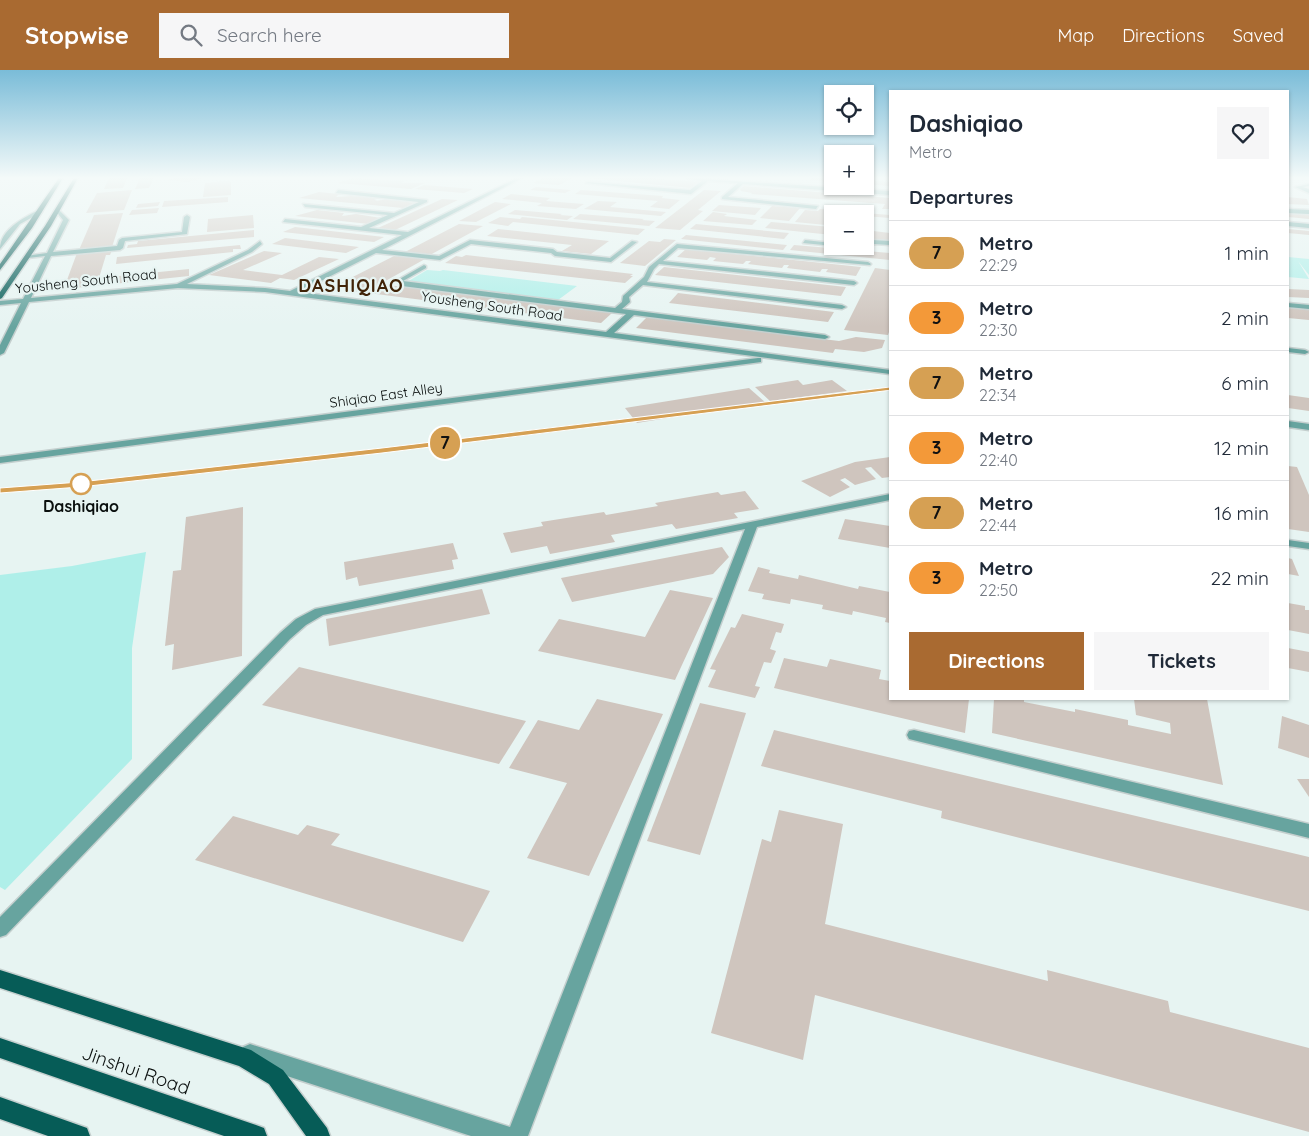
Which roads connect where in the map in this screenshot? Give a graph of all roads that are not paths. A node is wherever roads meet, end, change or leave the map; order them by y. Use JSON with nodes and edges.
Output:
{"nodes":[{"id":1,"x":14,"y":228,"type":"edge"},
{"id":2,"x":28,"y":228,"type":"edge"},
{"id":3,"x":46,"y":228,"type":"edge"},
{"id":4,"x":62,"y":228,"type":"edge"},
{"id":5,"x":186,"y":228,"type":"edge"},
{"id":6,"x":351,"y":228,"type":"edge"},
{"id":7,"x":365,"y":228,"type":"edge"},
{"id":8,"x":421,"y":228,"type":"edge"},
{"id":9,"x":362,"y":229,"type":"junction"},
{"id":10,"x":409,"y":234,"type":"junction"},
{"id":11,"x":634,"y":242,"type":"dead end"},
{"id":12,"x":805,"y":242,"type":"dead end"},
{"id":13,"x":874,"y":242,"type":"edge"},
{"id":14,"x":260,"y":243,"type":"dead end"},
{"id":15,"x":824,"y":243,"type":"edge"},
{"id":16,"x":889,"y":244,"type":"edge"},
{"id":17,"x":0,"y":247,"type":"edge"},
{"id":18,"x":375,"y":251,"type":"junction"},
{"id":19,"x":50,"y":254,"type":"junction"},
{"id":20,"x":28,"y":256,"type":"junction"},
{"id":21,"x":658,"y":262,"type":"junction"},
{"id":22,"x":868,"y":264,"type":"dead end"},
{"id":23,"x":424,"y":267,"type":"dead end"},
{"id":24,"x":0,"y":268,"type":"edge"},
{"id":25,"x":854,"y":283,"type":"dead end"},
{"id":26,"x":640,"y":284,"type":"junction"},
{"id":27,"x":178,"y":286,"type":"junction"},
{"id":28,"x":292,"y":293,"type":"junction"},
{"id":29,"x":0,"y":297,"type":"edge"},
{"id":30,"x":26,"y":300,"type":"junction"},
{"id":31,"x":0,"y":303,"type":"edge"},
{"id":32,"x":1289,"y":305,"type":"edge"},
{"id":33,"x":842,"y":307,"type":"dead end"},
{"id":34,"x":1309,"y":307,"type":"edge"},
{"id":35,"x":616,"y":311,"type":"junction"},
{"id":36,"x":632,"y":313,"type":"junction"},
{"id":37,"x":608,"y":335,"type":"junction"},
{"id":38,"x":825,"y":336,"type":"dead end"},
{"id":39,"x":1289,"y":350,"type":"edge"},
{"id":40,"x":1305,"y":352,"type":"dead end"},
{"id":41,"x":0,"y":353,"type":"edge"},
{"id":42,"x":775,"y":358,"type":"junction"},
{"id":43,"x":889,"y":372,"type":"edge"},
{"id":44,"x":1289,"y":424,"type":"edge"},
{"id":45,"x":1309,"y":427,"type":"edge"},
{"id":46,"x":0,"y":460,"type":"edge"},
{"id":47,"x":889,"y":497,"type":"edge"},
{"id":48,"x":753,"y":524,"type":"junction"},
{"id":49,"x":1289,"y":543,"type":"edge"},
{"id":50,"x":1309,"y":546,"type":"edge"},
{"id":51,"x":914,"y":735,"type":"dead end"},
{"id":52,"x":1309,"y":832,"type":"edge"},
{"id":53,"x":0,"y":929,"type":"edge"},
{"id":54,"x":0,"y":974,"type":"edge"},
{"id":55,"x":0,"y":979,"type":"edge"},
{"id":56,"x":0,"y":1048,"type":"edge"},
{"id":57,"x":0,"y":1108,"type":"edge"},
{"id":58,"x":79,"y":1136,"type":"edge"},
{"id":59,"x":256,"y":1136,"type":"edge"},
{"id":60,"x":319,"y":1136,"type":"edge"},
{"id":61,"x":505,"y":1136,"type":"edge"},
{"id":62,"x":517,"y":1136,"type":"edge"}],
"edges":[{"from":1,"to":17,"type":"street"},
{"from":2,"to":24,"type":"main road"},
{"from":3,"to":20,"type":"main road"},
{"from":4,"to":19,"type":"street"},
{"from":5,"to":19,"type":"street"},
{"from":6,"to":9,"type":"street"},
{"from":7,"to":9,"type":"street"},
{"from":8,"to":10,"type":"street"},
{"from":9,"to":10,"type":"street"},
{"from":10,"to":18,"type":"street"},
{"from":11,"to":18,"type":"street"},
{"from":12,"to":15,"type":"street"},
{"from":13,"to":16,"type":"street"},
{"from":14,"to":27,"type":"street"},
{"from":18,"to":28,"type":"street"},
{"from":19,"to":20,"type":"street"},
{"from":19,"to":30,"type":"street"},
{"from":20,"to":29,"type":"main road"},
{"from":21,"to":22,"type":"street"},
{"from":21,"to":25,"type":"street"},
{"from":21,"to":26,"type":"street"},
{"from":23,"to":35,"type":"street"},
{"from":26,"to":33,"type":"street"},
{"from":26,"to":35,"type":"street"},
{"from":27,"to":28,"type":"street","name":"Yousheng South Road"},
{"from":27,"to":30,"type":"street","name":"Yousheng South Road"},
{"from":28,"to":37,"type":"street","name":"Yousheng South Road"},
{"from":30,"to":31,"type":"street","name":"Yousheng South Road"},
{"from":30,"to":41,"type":"street"},
{"from":32,"to":34,"type":"street"},
{"from":35,"to":36,"type":"street"},
{"from":36,"to":37,"type":"street"},
{"from":36,"to":38,"type":"street"},
{"from":37,"to":42,"type":"street","name":"Yousheng South Road"},
{"from":39,"to":40,"type":"street"},
{"from":42,"to":43,"type":"street","name":"Yousheng South Road"},
{"from":42,"to":46,"type":"street","name":"Shiqiao East Alley"},
{"from":44,"to":45,"type":"street"},
{"from":47,"to":48,"type":"street"},
{"from":48,"to":53,"type":"street"},
{"from":48,"to":62,"type":"street"},
{"from":49,"to":50,"type":"street"},
{"from":51,"to":52,"type":"street"},
{"from":54,"to":61,"type":"street"},
{"from":55,"to":60,"type":"main road"},
{"from":56,"to":59,"type":"main road","name":"Jinshui Road"},
{"from":57,"to":58,"type":"main road"}]}
